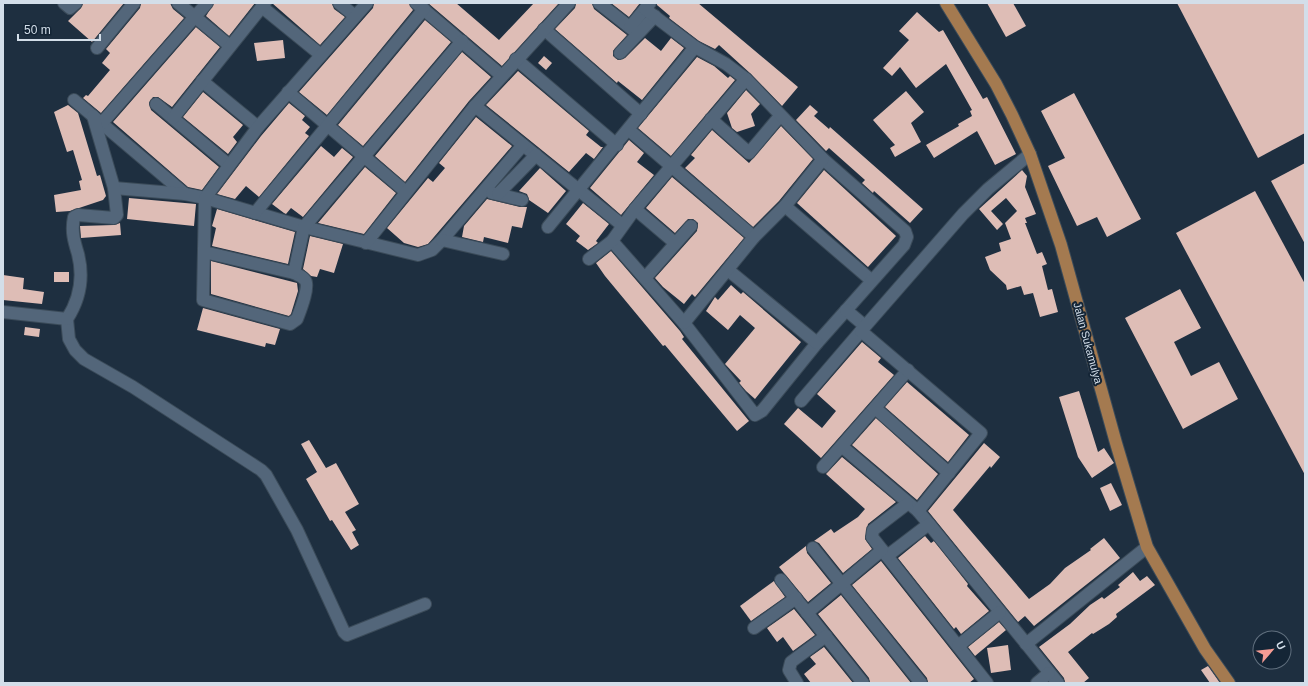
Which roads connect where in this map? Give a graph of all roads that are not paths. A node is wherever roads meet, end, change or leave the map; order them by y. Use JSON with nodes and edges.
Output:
{"nodes":[{"id":1,"x":64,"y":3,"type":"edge"},
{"id":2,"x":76,"y":3,"type":"edge"},
{"id":3,"x":134,"y":3,"type":"edge"},
{"id":4,"x":178,"y":3,"type":"edge"},
{"id":5,"x":207,"y":3,"type":"edge"},
{"id":6,"x":338,"y":3,"type":"edge"},
{"id":7,"x":367,"y":3,"type":"edge"},
{"id":8,"x":569,"y":3,"type":"edge"},
{"id":9,"x":600,"y":3,"type":"edge"},
{"id":10,"x":946,"y":3,"type":"edge"},
{"id":11,"x":264,"y":5,"type":"edge"},
{"id":12,"x":420,"y":6,"type":"edge"},
{"id":13,"x":650,"y":9,"type":"edge"},
{"id":14,"x":355,"y":16,"type":"junction"},
{"id":15,"x":196,"y":17,"type":"junction"},
{"id":16,"x":544,"y":29,"type":"junction"},
{"id":17,"x":634,"y":30,"type":"junction"},
{"id":18,"x":462,"y":41,"type":"junction"},
{"id":19,"x":230,"y":46,"type":"junction"},
{"id":20,"x":695,"y":47,"type":"junction"},
{"id":21,"x":97,"y":48,"type":"dead end"},
{"id":22,"x":620,"y":53,"type":"dead end"},
{"id":23,"x":321,"y":55,"type":"junction"},
{"id":24,"x":516,"y":59,"type":"junction"},
{"id":25,"x":502,"y":76,"type":"junction"},
{"id":26,"x":746,"y":79,"type":"junction"},
{"id":27,"x":202,"y":81,"type":"junction"},
{"id":28,"x":288,"y":92,"type":"junction"},
{"id":29,"x":74,"y":100,"type":"dead end"},
{"id":30,"x":156,"y":104,"type":"dead end"},
{"id":31,"x":475,"y":106,"type":"junction"},
{"id":32,"x":641,"y":114,"type":"junction"},
{"id":33,"x":780,"y":116,"type":"junction"},
{"id":34,"x":173,"y":118,"type":"junction"},
{"id":35,"x":711,"y":119,"type":"junction"},
{"id":36,"x":97,"y":120,"type":"junction"},
{"id":37,"x":327,"y":126,"type":"junction"},
{"id":38,"x":258,"y":127,"type":"junction"},
{"id":39,"x":629,"y":130,"type":"junction"},
{"id":40,"x":523,"y":145,"type":"junction"},
{"id":41,"x":617,"y":145,"type":"junction"},
{"id":42,"x":1030,"y":154,"type":"junction"},
{"id":43,"x":536,"y":155,"type":"junction"},
{"id":44,"x":363,"y":157,"type":"junction"},
{"id":45,"x":823,"y":159,"type":"junction"},
{"id":46,"x":229,"y":165,"type":"junction"},
{"id":47,"x":672,"y":167,"type":"junction"},
{"id":48,"x":114,"y":188,"type":"junction"},
{"id":49,"x":577,"y":190,"type":"junction"},
{"id":50,"x":483,"y":191,"type":"junction"},
{"id":51,"x":406,"y":192,"type":"junction"},
{"id":52,"x":185,"y":194,"type":"junction"},
{"id":53,"x":498,"y":194,"type":"junction"},
{"id":54,"x":205,"y":198,"type":"junction"},
{"id":55,"x":522,"y":200,"type":"dead end"},
{"id":56,"x":785,"y":206,"type":"junction"},
{"id":57,"x":635,"y":209,"type":"junction"},
{"id":58,"x":255,"y":213,"type":"junction"},
{"id":59,"x":622,"y":226,"type":"junction"},
{"id":60,"x":691,"y":226,"type":"dead end"},
{"id":61,"x":304,"y":227,"type":"junction"},
{"id":62,"x":548,"y":227,"type":"dead end"},
{"id":63,"x":754,"y":237,"type":"junction"},
{"id":64,"x":442,"y":240,"type":"junction"},
{"id":65,"x":612,"y":241,"type":"junction"},
{"id":66,"x":366,"y":243,"type":"junction"},
{"id":67,"x":675,"y":244,"type":"junction"},
{"id":68,"x":204,"y":252,"type":"junction"},
{"id":69,"x":503,"y":254,"type":"dead end"},
{"id":70,"x":589,"y":259,"type":"dead end"},
{"id":71,"x":728,"y":270,"type":"junction"},
{"id":72,"x":294,"y":273,"type":"junction"},
{"id":73,"x":645,"y":278,"type":"junction"},
{"id":74,"x":871,"y":280,"type":"junction"},
{"id":75,"x":846,"y":310,"type":"junction"},
{"id":76,"x":3,"y":312,"type":"edge"},
{"id":77,"x":67,"y":319,"type":"junction"},
{"id":78,"x":684,"y":323,"type":"junction"},
{"id":79,"x":863,"y":329,"type":"junction"},
{"id":80,"x":817,"y":343,"type":"junction"},
{"id":81,"x":908,"y":370,"type":"junction"},
{"id":82,"x":801,"y":401,"type":"dead end"},
{"id":83,"x":875,"y":408,"type":"junction"},
{"id":84,"x":846,"y":450,"type":"dead end"},
{"id":85,"x":823,"y":467,"type":"dead end"},
{"id":86,"x":949,"y":473,"type":"junction"},
{"id":87,"x":907,"y":504,"type":"junction"},
{"id":88,"x":918,"y":511,"type":"junction"},
{"id":89,"x":930,"y":524,"type":"junction"},
{"id":90,"x":1147,"y":547,"type":"junction"},
{"id":91,"x":813,"y":548,"type":"dead end"},
{"id":92,"x":885,"y":553,"type":"junction"},
{"id":93,"x":781,"y":580,"type":"dead end"},
{"id":94,"x":842,"y":584,"type":"junction"},
{"id":95,"x":796,"y":598,"type":"junction"},
{"id":96,"x":425,"y":604,"type":"dead end"},
{"id":97,"x":1000,"y":612,"type":"junction"},
{"id":98,"x":807,"y":613,"type":"junction"},
{"id":99,"x":754,"y":628,"type":"dead end"},
{"id":100,"x":826,"y":636,"type":"junction"},
{"id":101,"x":1026,"y":644,"type":"junction"},
{"id":102,"x":958,"y":646,"type":"junction"},
{"id":103,"x":1050,"y":673,"type":"junction"},
{"id":104,"x":981,"y":681,"type":"edge"},
{"id":105,"x":797,"y":683,"type":"edge"},
{"id":106,"x":863,"y":683,"type":"edge"},
{"id":107,"x":921,"y":683,"type":"edge"},
{"id":108,"x":1037,"y":683,"type":"edge"},
{"id":109,"x":1058,"y":683,"type":"edge"},
{"id":110,"x":1229,"y":683,"type":"edge"}],
"edges":[{"from":1,"to":2,"type":"street"},
{"from":3,"to":21,"type":"street"},
{"from":4,"to":15,"type":"street"},
{"from":5,"to":15,"type":"street"},
{"from":6,"to":14,"type":"street"},
{"from":7,"to":14,"type":"street"},
{"from":8,"to":16,"type":"street"},
{"from":9,"to":17,"type":"street"},
{"from":10,"to":42,"type":"main road","name":"Jalan Sukamulya"},
{"from":11,"to":19,"type":"street"},
{"from":11,"to":23,"type":"street"},
{"from":12,"to":18,"type":"street"},
{"from":12,"to":37,"type":"street"},
{"from":13,"to":17,"type":"street"},
{"from":13,"to":20,"type":"street"},
{"from":14,"to":23,"type":"street"},
{"from":15,"to":19,"type":"street"},
{"from":15,"to":36,"type":"street"},
{"from":16,"to":24,"type":"street"},
{"from":16,"to":32,"type":"street"},
{"from":17,"to":22,"type":"street"},
{"from":18,"to":25,"type":"street"},
{"from":18,"to":44,"type":"street"},
{"from":19,"to":27,"type":"street"},
{"from":20,"to":26,"type":"street"},
{"from":20,"to":32,"type":"street"},
{"from":23,"to":28,"type":"street"},
{"from":24,"to":25,"type":"street"},
{"from":24,"to":41,"type":"street"},
{"from":25,"to":31,"type":"street"},
{"from":26,"to":33,"type":"street"},
{"from":26,"to":35,"type":"street"},
{"from":27,"to":34,"type":"street"},
{"from":27,"to":38,"type":"street"},
{"from":28,"to":37,"type":"street"},
{"from":28,"to":38,"type":"street"},
{"from":29,"to":36,"type":"street"},
{"from":30,"to":34,"type":"street"},
{"from":31,"to":40,"type":"street"},
{"from":31,"to":51,"type":"street"},
{"from":32,"to":39,"type":"street"},
{"from":33,"to":35,"type":"street"},
{"from":33,"to":45,"type":"street"},
{"from":34,"to":46,"type":"street"},
{"from":35,"to":47,"type":"street"},
{"from":36,"to":48,"type":"street"},
{"from":36,"to":52,"type":"street"},
{"from":37,"to":44,"type":"street"},
{"from":37,"to":58,"type":"street"},
{"from":38,"to":46,"type":"street"},
{"from":39,"to":41,"type":"street"},
{"from":39,"to":47,"type":"street"},
{"from":40,"to":43,"type":"street"},
{"from":40,"to":50,"type":"street"},
{"from":41,"to":49,"type":"street"},
{"from":42,"to":79,"type":"street"},
{"from":42,"to":90,"type":"main road","name":"Jalan Sukamulya"},
{"from":43,"to":49,"type":"street"},
{"from":43,"to":53,"type":"street"},
{"from":44,"to":51,"type":"street"},
{"from":44,"to":61,"type":"street"},
{"from":45,"to":56,"type":"street"},
{"from":45,"to":74,"type":"street"},
{"from":46,"to":54,"type":"street"},
{"from":47,"to":57,"type":"street"},
{"from":47,"to":63,"type":"street"},
{"from":48,"to":52,"type":"street"},
{"from":48,"to":77,"type":"street"},
{"from":49,"to":59,"type":"street"},
{"from":49,"to":62,"type":"street"},
{"from":50,"to":53,"type":"street"},
{"from":50,"to":64,"type":"street"},
{"from":51,"to":66,"type":"street"},
{"from":52,"to":54,"type":"street"},
{"from":53,"to":55,"type":"street"},
{"from":54,"to":58,"type":"street"},
{"from":54,"to":68,"type":"street"},
{"from":56,"to":63,"type":"street"},
{"from":56,"to":74,"type":"street"},
{"from":57,"to":59,"type":"street"},
{"from":57,"to":67,"type":"street"},
{"from":58,"to":61,"type":"street"},
{"from":59,"to":65,"type":"street"},
{"from":60,"to":67,"type":"street"},
{"from":61,"to":66,"type":"street"},
{"from":61,"to":72,"type":"street"},
{"from":63,"to":71,"type":"street"},
{"from":64,"to":66,"type":"street"},
{"from":64,"to":69,"type":"street"},
{"from":65,"to":70,"type":"street"},
{"from":65,"to":73,"type":"street"},
{"from":67,"to":73,"type":"street"},
{"from":68,"to":72,"type":"street"},
{"from":68,"to":72,"type":"street"},
{"from":71,"to":78,"type":"street"},
{"from":71,"to":80,"type":"street"},
{"from":73,"to":78,"type":"street"},
{"from":74,"to":75,"type":"street"},
{"from":75,"to":79,"type":"street"},
{"from":75,"to":80,"type":"street"},
{"from":76,"to":77,"type":"street"},
{"from":77,"to":96,"type":"street"},
{"from":78,"to":80,"type":"street"},
{"from":79,"to":81,"type":"street"},
{"from":79,"to":82,"type":"street"},
{"from":81,"to":83,"type":"street"},
{"from":81,"to":86,"type":"street"},
{"from":83,"to":85,"type":"street"},
{"from":83,"to":86,"type":"street"},
{"from":84,"to":87,"type":"street"},
{"from":86,"to":88,"type":"street"},
{"from":87,"to":88,"type":"street"},
{"from":87,"to":92,"type":"street"},
{"from":88,"to":89,"type":"street"},
{"from":89,"to":92,"type":"street"},
{"from":89,"to":97,"type":"street"},
{"from":90,"to":101,"type":"street"},
{"from":90,"to":110,"type":"main road","name":"Jalan Sukamulya"},
{"from":91,"to":94,"type":"street"},
{"from":92,"to":94,"type":"street"},
{"from":92,"to":102,"type":"street"},
{"from":93,"to":95,"type":"street"},
{"from":94,"to":98,"type":"street"},
{"from":94,"to":107,"type":"street"},
{"from":95,"to":98,"type":"street"},
{"from":95,"to":99,"type":"street"},
{"from":97,"to":101,"type":"street"},
{"from":97,"to":102,"type":"street"},
{"from":98,"to":100,"type":"street"},
{"from":100,"to":105,"type":"street"},
{"from":100,"to":106,"type":"street"},
{"from":101,"to":103,"type":"street"},
{"from":102,"to":104,"type":"street"},
{"from":103,"to":108,"type":"street"},
{"from":103,"to":109,"type":"street"}]}
